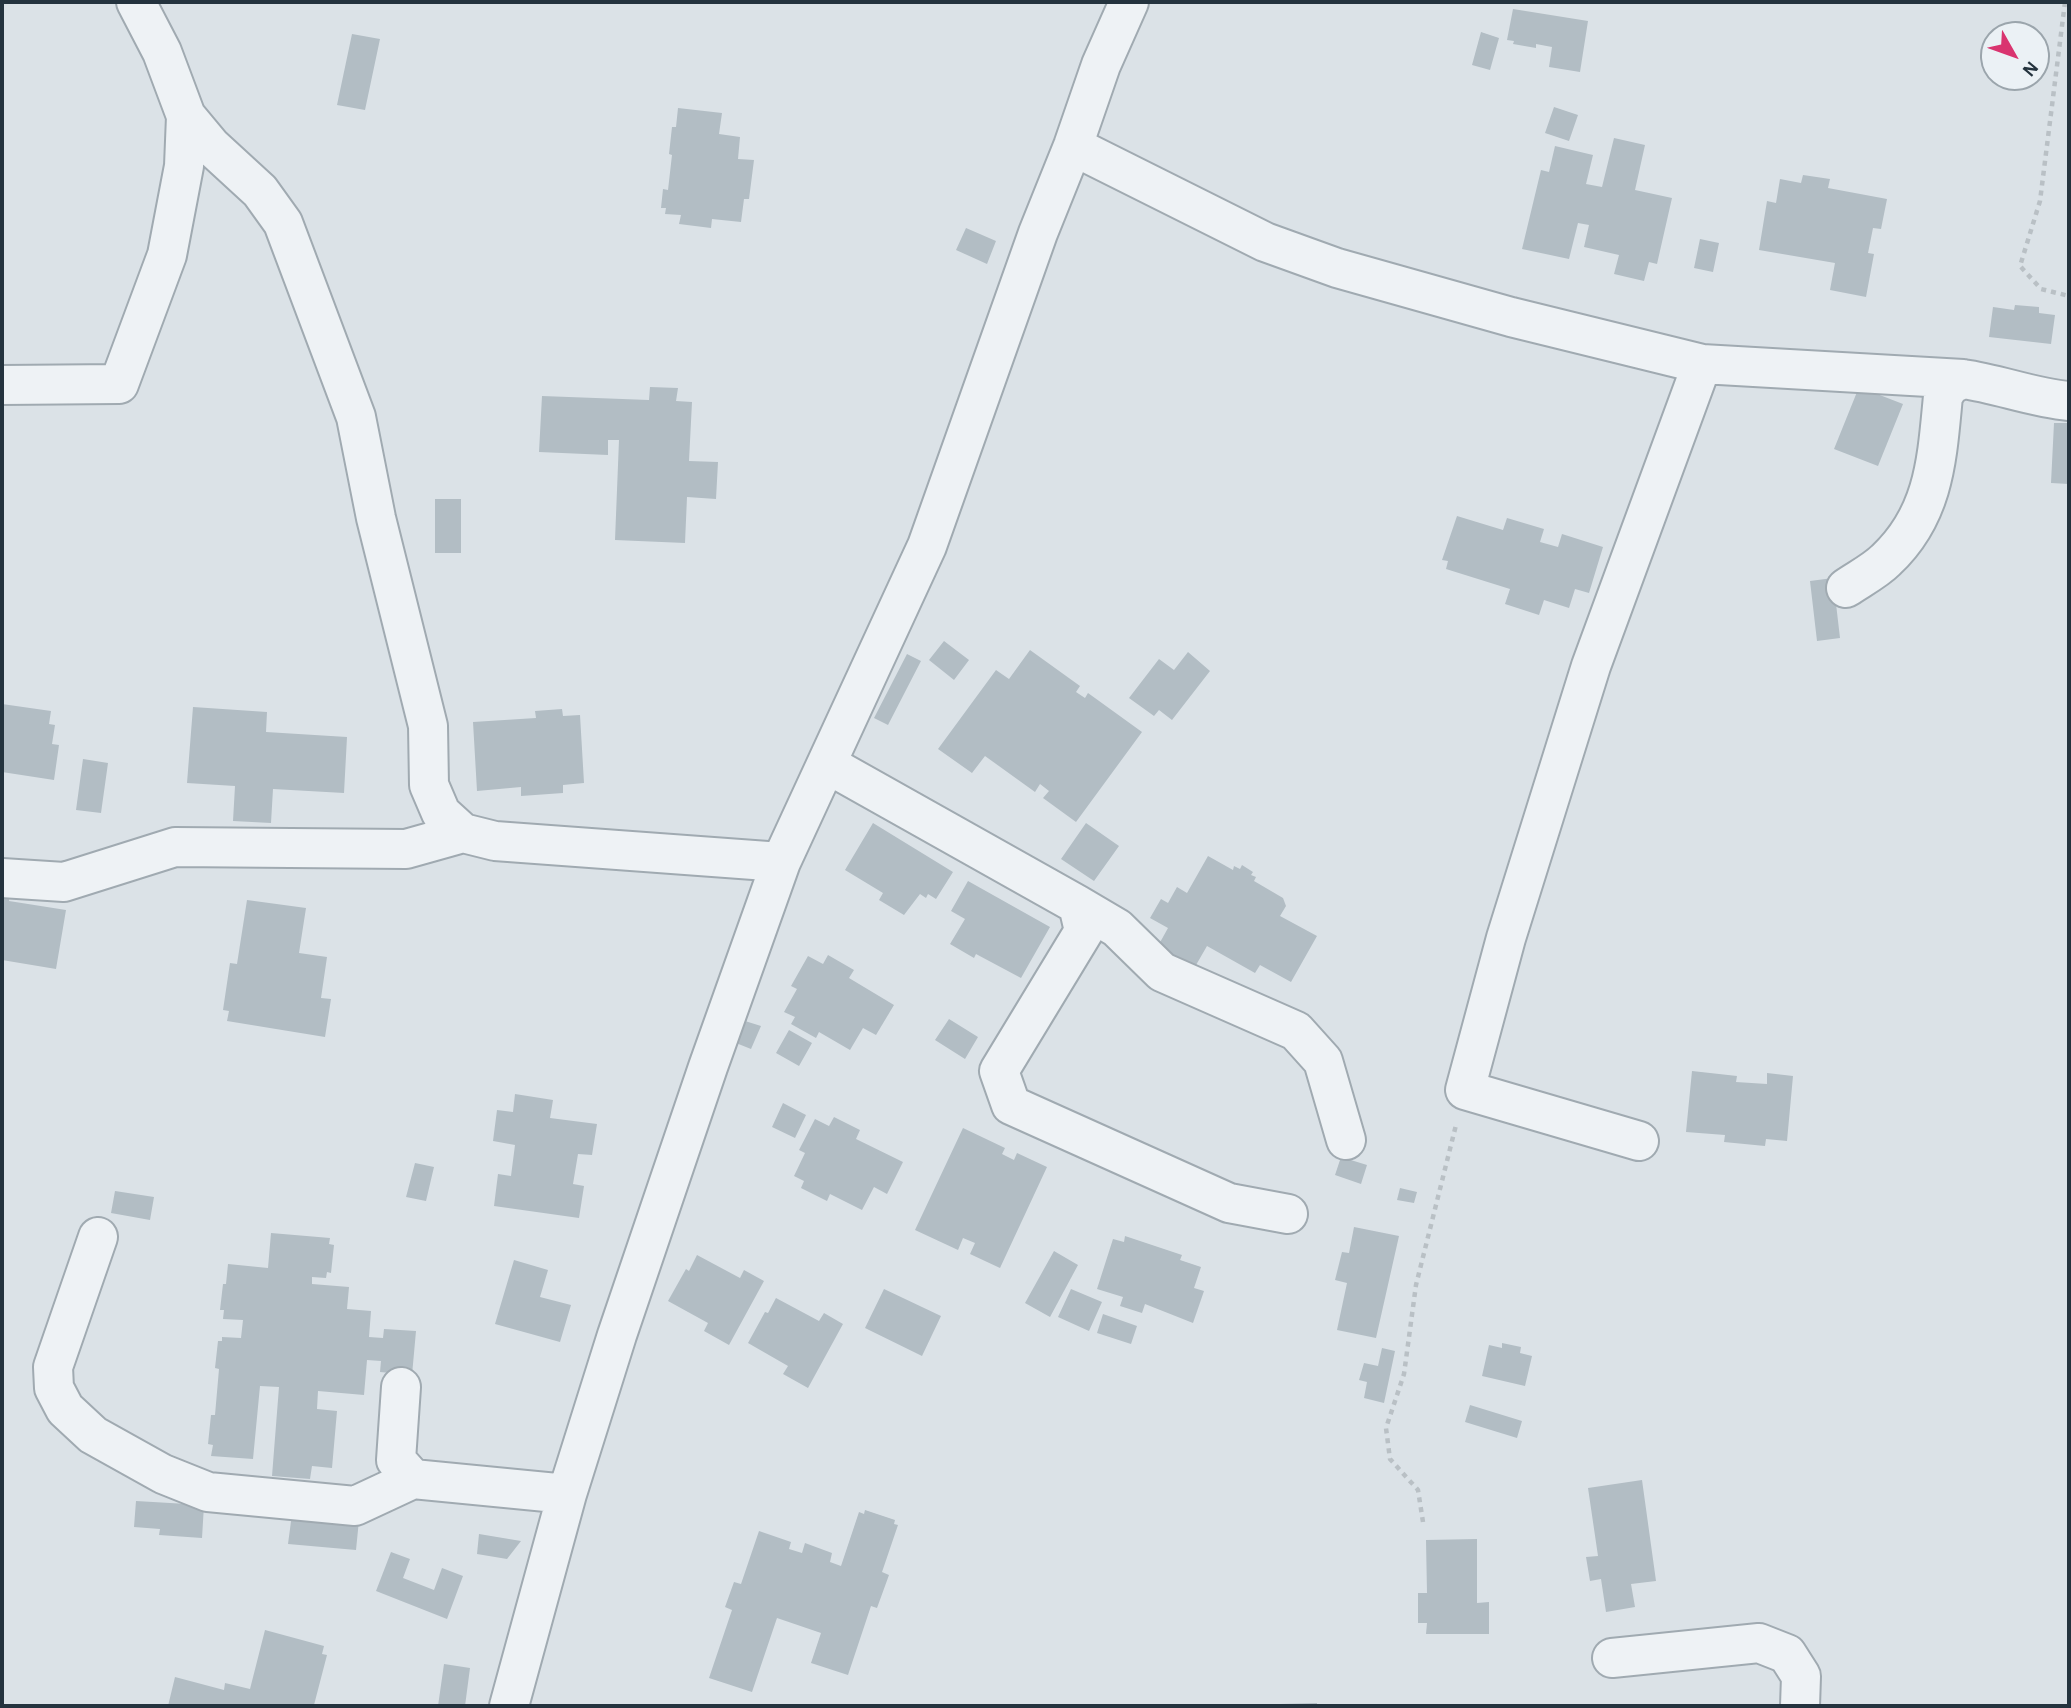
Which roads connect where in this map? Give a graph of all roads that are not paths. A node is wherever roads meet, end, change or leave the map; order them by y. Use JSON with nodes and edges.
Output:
{"nodes":[{"id":1,"x":136,"y":2,"type":"edge"},
{"id":2,"x":1129,"y":2,"type":"edge"},
{"id":3,"x":186,"y":116,"type":"junction"},
{"id":4,"x":1073,"y":146,"type":"junction"},
{"id":5,"x":1702,"y":364,"type":"junction"},
{"id":6,"x":1963,"y":379,"type":"junction"},
{"id":7,"x":2,"y":384,"type":"edge"},
{"id":8,"x":2069,"y":401,"type":"edge"},
{"id":9,"x":1846,"y":587,"type":"dead end"},
{"id":10,"x":827,"y":764,"type":"junction"},
{"id":11,"x":463,"y":833,"type":"junction"},
{"id":12,"x":782,"y":862,"type":"junction"},
{"id":13,"x":2,"y":878,"type":"edge"},
{"id":14,"x":1077,"y":905,"type":"junction"},
{"id":15,"x":1346,"y":1140,"type":"dead end"},
{"id":16,"x":1639,"y":1142,"type":"dead end"},
{"id":17,"x":1287,"y":1214,"type":"dead end"},
{"id":18,"x":98,"y":1237,"type":"dead end"},
{"id":19,"x":401,"y":1387,"type":"dead end"},
{"id":20,"x":413,"y":1479,"type":"junction"},
{"id":21,"x":567,"y":1494,"type":"junction"},
{"id":22,"x":1612,"y":1658,"type":"dead end"},
{"id":23,"x":509,"y":1706,"type":"edge"},
{"id":24,"x":1800,"y":1706,"type":"edge"}],
"edges":[{"from":1,"to":3,"type":"street"},
{"from":2,"to":4,"type":"street"},
{"from":3,"to":7,"type":"street"},
{"from":3,"to":11,"type":"street"},
{"from":4,"to":5,"type":"street"},
{"from":4,"to":10,"type":"street"},
{"from":5,"to":6,"type":"street"},
{"from":5,"to":16,"type":"street"},
{"from":6,"to":8,"type":"street"},
{"from":6,"to":9,"type":"street"},
{"from":10,"to":12,"type":"street"},
{"from":10,"to":14,"type":"street"},
{"from":11,"to":12,"type":"street"},
{"from":11,"to":13,"type":"street"},
{"from":12,"to":21,"type":"street"},
{"from":14,"to":15,"type":"street"},
{"from":14,"to":17,"type":"street"},
{"from":18,"to":20,"type":"street"},
{"from":19,"to":20,"type":"street"},
{"from":20,"to":21,"type":"street"},
{"from":21,"to":23,"type":"street"},
{"from":22,"to":24,"type":"street"}]}
